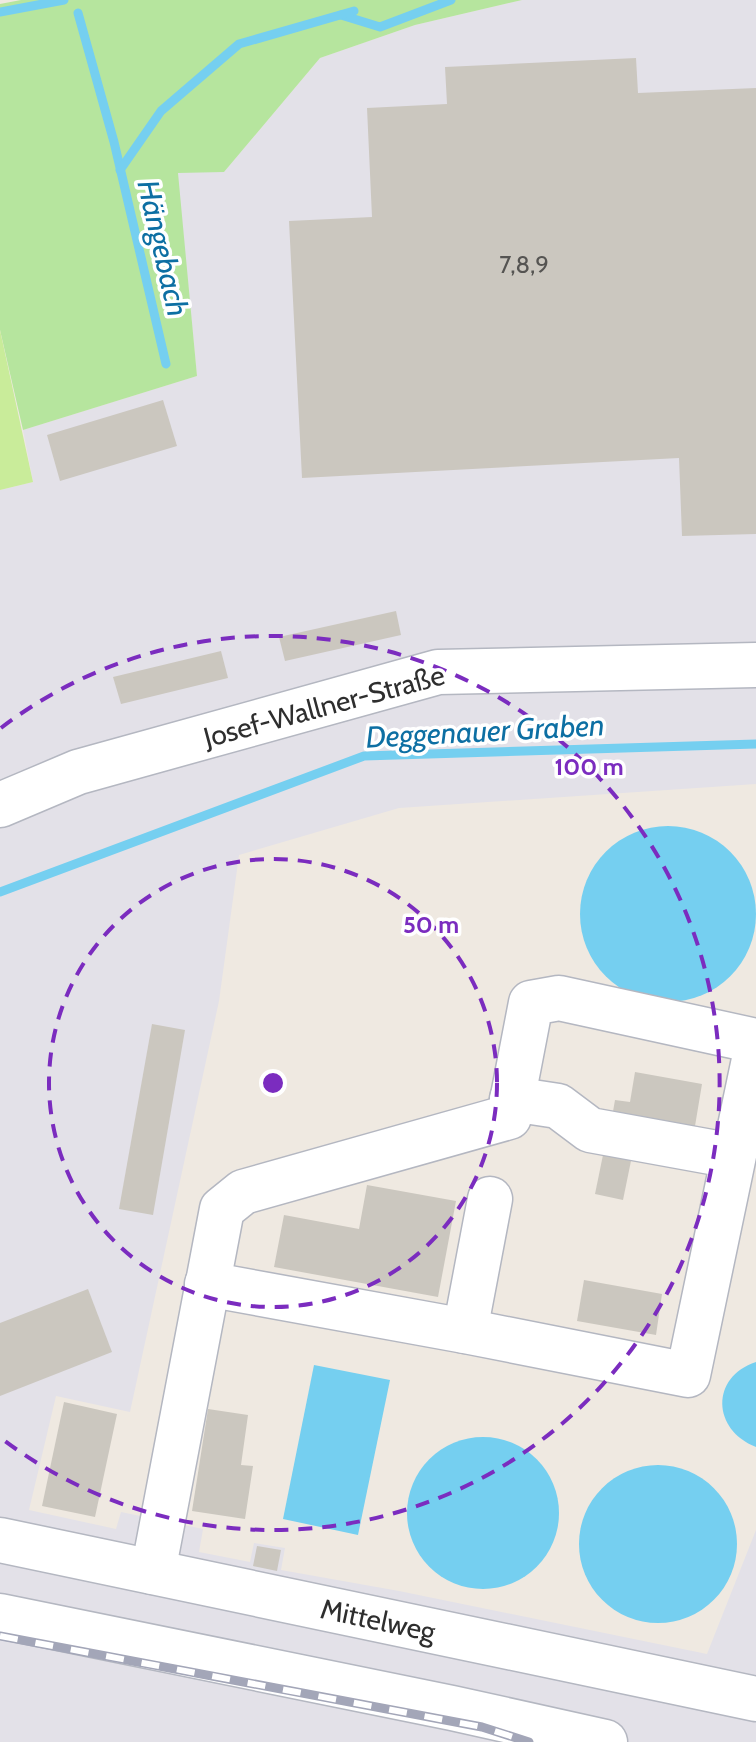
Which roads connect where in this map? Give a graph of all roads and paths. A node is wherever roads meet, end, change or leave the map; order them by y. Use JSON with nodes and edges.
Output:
{"nodes":[{"id":1,"x":756,"y":665,"type":"edge"},
{"id":2,"x":0,"y":805,"type":"edge"},
{"id":3,"x":756,"y":1041,"type":"edge"},
{"id":4,"x":756,"y":1050,"type":"edge"},
{"id":5,"x":512,"y":1099,"type":"junction"},
{"id":6,"x":733,"y":1156,"type":"junction"},
{"id":7,"x":490,"y":1199,"type":"dead end"},
{"id":8,"x":207,"y":1284,"type":"junction"},
{"id":9,"x":465,"y":1331,"type":"junction"},
{"id":10,"x":0,"y":1540,"type":"edge"},
{"id":11,"x":153,"y":1572,"type":"junction"},
{"id":12,"x":0,"y":1616,"type":"edge"},
{"id":13,"x":756,"y":1699,"type":"edge"},
{"id":14,"x":605,"y":1742,"type":"edge"}],
"edges":[{"from":1,"to":2,"type":"street","name":"Josef-Wallner-Straße"},
{"from":3,"to":5,"type":"street"},
{"from":4,"to":6,"type":"street"},
{"from":5,"to":6,"type":"street"},
{"from":5,"to":8,"type":"street"},
{"from":6,"to":9,"type":"street"},
{"from":7,"to":9,"type":"street"},
{"from":8,"to":9,"type":"street"},
{"from":8,"to":11,"type":"street"},
{"from":10,"to":11,"type":"street","name":"Mittelweg"},
{"from":11,"to":13,"type":"street","name":"Mittelweg"},
{"from":12,"to":14,"type":"street"}]}
